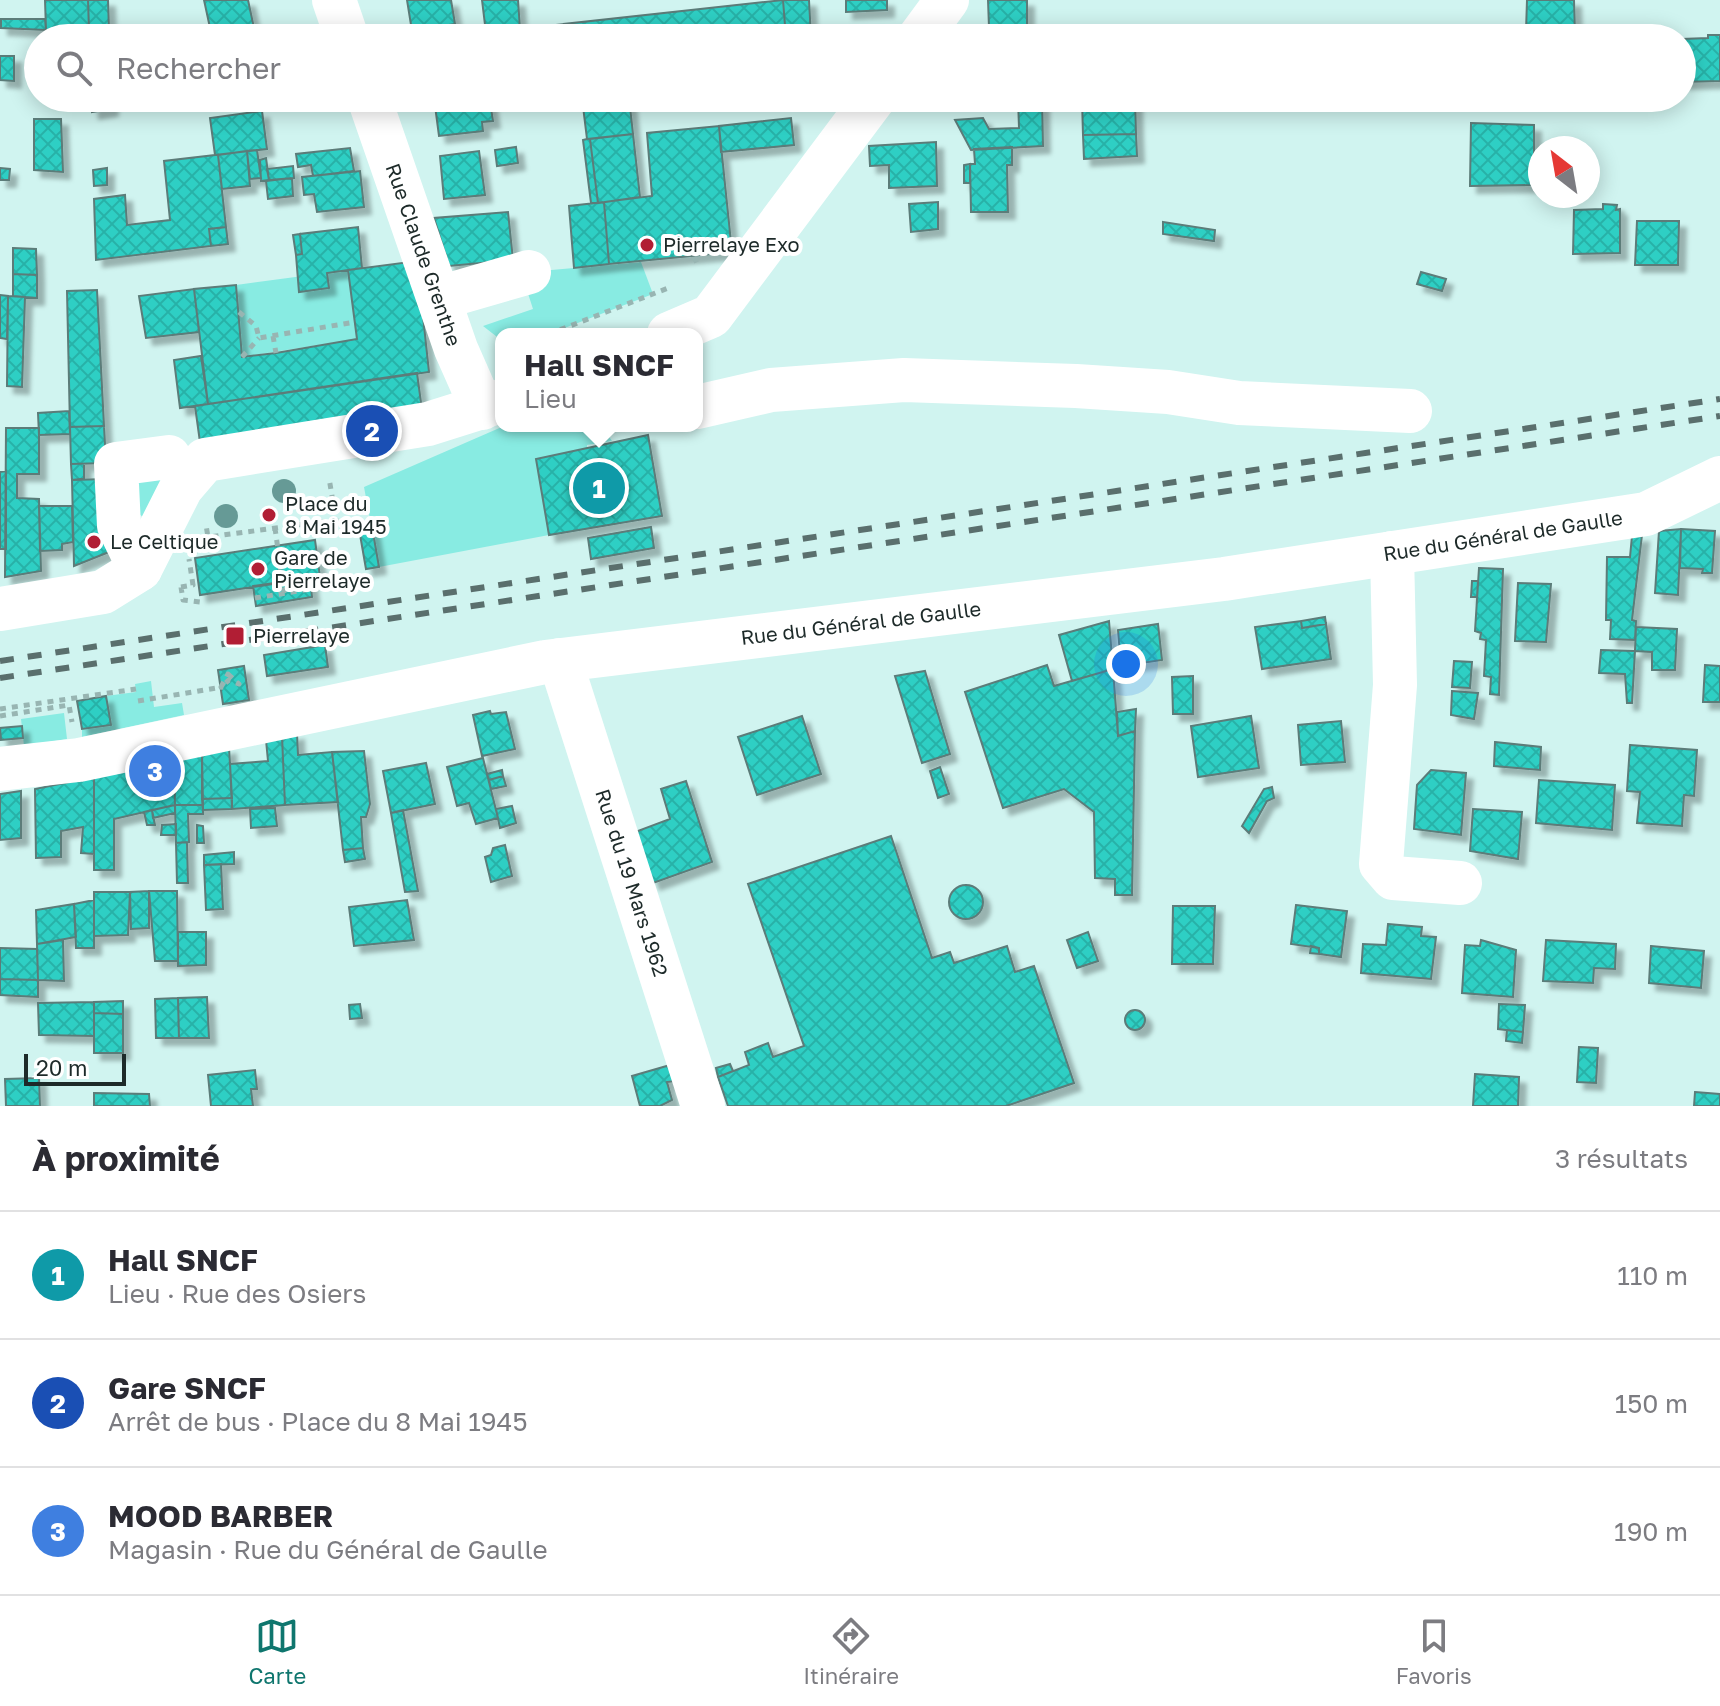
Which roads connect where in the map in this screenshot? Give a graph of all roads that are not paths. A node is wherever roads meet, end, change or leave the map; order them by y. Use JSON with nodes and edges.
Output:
{"nodes":[{"id":1,"x":334,"y":0,"type":"edge"},
{"id":2,"x":947,"y":0,"type":"edge"},
{"id":3,"x":342,"y":24,"type":"edge"},
{"id":4,"x":929,"y":24,"type":"edge"},
{"id":5,"x":374,"y":112,"type":"edge"},
{"id":6,"x":864,"y":112,"type":"edge"},
{"id":7,"x":529,"y":272,"type":"dead end"},
{"id":8,"x":439,"y":298,"type":"junction"},
{"id":9,"x":683,"y":328,"type":"edge"},
{"id":10,"x":492,"y":405,"type":"edge"},
{"id":11,"x":703,"y":406,"type":"edge"},
{"id":12,"x":1410,"y":411,"type":"dead end"},
{"id":13,"x":169,"y":457,"type":"dead end"},
{"id":14,"x":1720,"y":478,"type":"edge"},
{"id":15,"x":1392,"y":553,"type":"junction"},
{"id":16,"x":168,"y":584,"type":"junction"},
{"id":17,"x":0,"y":609,"type":"edge"},
{"id":18,"x":560,"y":660,"type":"junction"},
{"id":19,"x":0,"y":769,"type":"edge"},
{"id":20,"x":1460,"y":883,"type":"dead end"},
{"id":21,"x":703,"y":1106,"type":"edge"}],
"edges":[{"from":1,"to":3,"type":"street"},
{"from":2,"to":4,"type":"street"},
{"from":5,"to":8,"type":"street","name":"Rue Claude Grenthe"},
{"from":6,"to":9,"type":"street"},
{"from":7,"to":8,"type":"street"},
{"from":8,"to":10,"type":"street","name":"Rue Claude Grenthe"},
{"from":10,"to":16,"type":"street"},
{"from":11,"to":12,"type":"street"},
{"from":13,"to":16,"type":"street"},
{"from":14,"to":15,"type":"street","name":"Rue du Général de Gaulle"},
{"from":15,"to":18,"type":"street","name":"Rue du Général de Gaulle"},
{"from":15,"to":20,"type":"street"},
{"from":16,"to":17,"type":"street"},
{"from":18,"to":19,"type":"street","name":"Rue du Général de Gaulle"},
{"from":18,"to":21,"type":"street","name":"Rue du 19 Mars 1962"}]}
